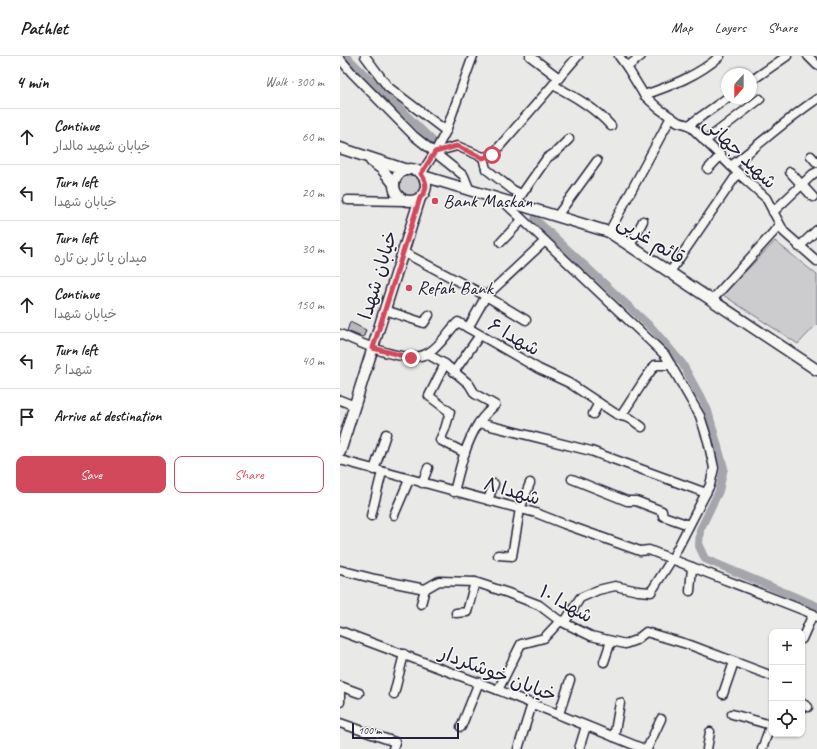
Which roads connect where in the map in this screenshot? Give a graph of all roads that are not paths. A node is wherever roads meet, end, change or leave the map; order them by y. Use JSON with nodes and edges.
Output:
{"nodes":[{"id":1,"x":365,"y":56,"type":"edge"},
{"id":2,"x":473,"y":56,"type":"edge"},
{"id":3,"x":530,"y":56,"type":"edge"},
{"id":4,"x":578,"y":56,"type":"edge"},
{"id":5,"x":619,"y":56,"type":"edge"},
{"id":6,"x":641,"y":56,"type":"edge"},
{"id":7,"x":720,"y":56,"type":"edge"},
{"id":8,"x":787,"y":56,"type":"edge"},
{"id":9,"x":808,"y":56,"type":"edge"},
{"id":10,"x":340,"y":59,"type":"edge"},
{"id":11,"x":817,"y":65,"type":"edge"},
{"id":12,"x":628,"y":67,"type":"junction"},
{"id":13,"x":559,"y":78,"type":"junction"},
{"id":14,"x":757,"y":78,"type":"edge"},
{"id":15,"x":553,"y":85,"type":"junction"},
{"id":16,"x":644,"y":95,"type":"junction"},
{"id":17,"x":817,"y":99,"type":"edge"},
{"id":18,"x":760,"y":100,"type":"dead end"},
{"id":19,"x":721,"y":102,"type":"edge"},
{"id":20,"x":671,"y":117,"type":"junction"},
{"id":21,"x":689,"y":125,"type":"junction"},
{"id":22,"x":611,"y":126,"type":"dead end"},
{"id":23,"x":446,"y":131,"type":"junction"},
{"id":24,"x":568,"y":139,"type":"dead end"},
{"id":25,"x":705,"y":140,"type":"junction"},
{"id":26,"x":340,"y":148,"type":"edge"},
{"id":27,"x":435,"y":152,"type":"junction"},
{"id":28,"x":363,"y":155,"type":"junction"},
{"id":29,"x":721,"y":156,"type":"junction"},
{"id":30,"x":811,"y":156,"type":"dead end"},
{"id":31,"x":483,"y":158,"type":"junction"},
{"id":32,"x":597,"y":161,"type":"dead end"},
{"id":33,"x":817,"y":163,"type":"edge"},
{"id":34,"x":731,"y":166,"type":"junction"},
{"id":35,"x":708,"y":169,"type":"dead end"},
{"id":36,"x":407,"y":170,"type":"junction"},
{"id":37,"x":790,"y":172,"type":"dead end"},
{"id":38,"x":817,"y":172,"type":"edge"},
{"id":39,"x":738,"y":173,"type":"junction"},
{"id":40,"x":422,"y":175,"type":"junction"},
{"id":41,"x":394,"y":184,"type":"junction"},
{"id":42,"x":802,"y":184,"type":"junction"},
{"id":43,"x":470,"y":190,"type":"junction"},
{"id":44,"x":521,"y":194,"type":"junction"},
{"id":45,"x":813,"y":197,"type":"dead end"},
{"id":46,"x":420,"y":198,"type":"junction"},
{"id":47,"x":348,"y":200,"type":"dead end"},
{"id":48,"x":501,"y":200,"type":"junction"},
{"id":49,"x":406,"y":201,"type":"junction"},
{"id":50,"x":515,"y":204,"type":"junction"},
{"id":51,"x":773,"y":212,"type":"junction"},
{"id":52,"x":557,"y":216,"type":"junction"},
{"id":53,"x":522,"y":220,"type":"junction"},
{"id":54,"x":643,"y":221,"type":"dead end"},
{"id":55,"x":780,"y":226,"type":"junction"},
{"id":56,"x":817,"y":230,"type":"edge"},
{"id":57,"x":609,"y":232,"type":"junction"},
{"id":58,"x":545,"y":241,"type":"junction"},
{"id":59,"x":500,"y":242,"type":"dead end"},
{"id":60,"x":630,"y":246,"type":"junction"},
{"id":61,"x":799,"y":247,"type":"junction"},
{"id":62,"x":403,"y":252,"type":"junction"},
{"id":63,"x":817,"y":261,"type":"edge"},
{"id":64,"x":670,"y":272,"type":"junction"},
{"id":65,"x":486,"y":296,"type":"junction"},
{"id":66,"x":712,"y":300,"type":"junction"},
{"id":67,"x":385,"y":310,"type":"junction"},
{"id":68,"x":429,"y":315,"type":"dead end"},
{"id":69,"x":526,"y":320,"type":"dead end"},
{"id":70,"x":468,"y":328,"type":"junction"},
{"id":71,"x":340,"y":334,"type":"edge"},
{"id":72,"x":480,"y":335,"type":"junction"},
{"id":73,"x":373,"y":348,"type":"junction"},
{"id":74,"x":427,"y":354,"type":"junction"},
{"id":75,"x":445,"y":364,"type":"junction"},
{"id":76,"x":671,"y":365,"type":"junction"},
{"id":77,"x":817,"y":370,"type":"edge"},
{"id":78,"x":454,"y":372,"type":"junction"},
{"id":79,"x":340,"y":400,"type":"edge"},
{"id":80,"x":599,"y":403,"type":"junction"},
{"id":81,"x":355,"y":406,"type":"junction"},
{"id":82,"x":593,"y":414,"type":"dead end"},
{"id":83,"x":621,"y":416,"type":"junction"},
{"id":84,"x":479,"y":423,"type":"junction"},
{"id":85,"x":642,"y":427,"type":"dead end"},
{"id":86,"x":386,"y":434,"type":"dead end"},
{"id":87,"x":340,"y":452,"type":"edge"},
{"id":88,"x":464,"y":452,"type":"junction"},
{"id":89,"x":340,"y":460,"type":"edge"},
{"id":90,"x":428,"y":468,"type":"dead end"},
{"id":91,"x":378,"y":471,"type":"junction"},
{"id":92,"x":572,"y":479,"type":"dead end"},
{"id":93,"x":410,"y":480,"type":"junction"},
{"id":94,"x":422,"y":483,"type":"junction"},
{"id":95,"x":530,"y":483,"type":"dead end"},
{"id":96,"x":494,"y":484,"type":"dead end"},
{"id":97,"x":454,"y":492,"type":"junction"},
{"id":98,"x":706,"y":493,"type":"junction"},
{"id":99,"x":488,"y":500,"type":"junction"},
{"id":100,"x":520,"y":509,"type":"junction"},
{"id":101,"x":394,"y":515,"type":"dead end"},
{"id":102,"x":371,"y":516,"type":"dead end"},
{"id":103,"x":689,"y":525,"type":"junction"},
{"id":104,"x":498,"y":555,"type":"dead end"},
{"id":105,"x":672,"y":559,"type":"junction"},
{"id":106,"x":692,"y":568,"type":"junction"},
{"id":107,"x":340,"y":570,"type":"edge"},
{"id":108,"x":475,"y":582,"type":"junction"},
{"id":109,"x":425,"y":589,"type":"junction"},
{"id":110,"x":690,"y":591,"type":"dead end"},
{"id":111,"x":422,"y":604,"type":"dead end"},
{"id":112,"x":456,"y":613,"type":"dead end"},
{"id":113,"x":815,"y":615,"type":"edge"},
{"id":114,"x":560,"y":621,"type":"junction"},
{"id":115,"x":340,"y":631,"type":"edge"},
{"id":116,"x":805,"y":633,"type":"edge"},
{"id":117,"x":611,"y":641,"type":"junction"},
{"id":118,"x":404,"y":654,"type":"junction"},
{"id":119,"x":604,"y":662,"type":"dead end"},
{"id":120,"x":734,"y":662,"type":"junction"},
{"id":121,"x":769,"y":675,"type":"edge"},
{"id":122,"x":570,"y":680,"type":"dead end"},
{"id":123,"x":479,"y":682,"type":"junction"},
{"id":124,"x":340,"y":686,"type":"edge"},
{"id":125,"x":498,"y":690,"type":"junction"},
{"id":126,"x":340,"y":691,"type":"edge"},
{"id":127,"x":359,"y":694,"type":"dead end"},
{"id":128,"x":394,"y":694,"type":"dead end"},
{"id":129,"x":723,"y":694,"type":"dead end"},
{"id":130,"x":340,"y":702,"type":"edge"},
{"id":131,"x":620,"y":703,"type":"dead end"},
{"id":132,"x":532,"y":704,"type":"junction"},
{"id":133,"x":559,"y":714,"type":"junction"},
{"id":134,"x":732,"y":714,"type":"dead end"},
{"id":135,"x":661,"y":719,"type":"dead end"},
{"id":136,"x":340,"y":723,"type":"edge"},
{"id":137,"x":769,"y":723,"type":"edge"},
{"id":138,"x":586,"y":726,"type":"junction"},
{"id":139,"x":461,"y":728,"type":"dead end"},
{"id":140,"x":769,"y":731,"type":"edge"},
{"id":141,"x":710,"y":732,"type":"dead end"},
{"id":142,"x":614,"y":737,"type":"junction"},
{"id":143,"x":765,"y":748,"type":"edge"},
{"id":144,"x":393,"y":749,"type":"edge"},
{"id":145,"x":518,"y":749,"type":"edge"},
{"id":146,"x":579,"y":749,"type":"edge"},
{"id":147,"x":646,"y":749,"type":"edge"},
{"id":148,"x":707,"y":749,"type":"edge"}],
"edges":[{"from":1,"to":23,"type":"street"},
{"from":2,"to":23,"type":"street"},
{"from":3,"to":13,"type":"street"},
{"from":4,"to":13,"type":"street"},
{"from":5,"to":12,"type":"street","name":"شهید جهانی"},
{"from":6,"to":12,"type":"street"},
{"from":7,"to":16,"type":"street"},
{"from":8,"to":14,"type":"street"},
{"from":9,"to":11,"type":"street"},
{"from":10,"to":27,"type":"street"},
{"from":12,"to":16,"type":"street","name":"شهید جهانی"},
{"from":13,"to":15,"type":"street"},
{"from":15,"to":22,"type":"street"},
{"from":15,"to":31,"type":"street"},
{"from":16,"to":20,"type":"street","name":"شهید جهانی"},
{"from":17,"to":34,"type":"street"},
{"from":18,"to":25,"type":"street"},
{"from":19,"to":21,"type":"street"},
{"from":20,"to":21,"type":"street","name":"شهید جهانی"},
{"from":20,"to":57,"type":"street"},
{"from":21,"to":25,"type":"street","name":"شهید جهانی"},
{"from":23,"to":27,"type":"street"},
{"from":24,"to":44,"type":"street"},
{"from":25,"to":29,"type":"street","name":"شهید جهانی"},
{"from":26,"to":28,"type":"main road"},
{"from":27,"to":31,"type":"street"},
{"from":27,"to":40,"type":"street"},
{"from":27,"to":43,"type":"street"},
{"from":28,"to":36,"type":"main road"},
{"from":28,"to":41,"type":"main road"},
{"from":29,"to":34,"type":"street","name":"شهید جهانی"},
{"from":29,"to":35,"type":"street"},
{"from":30,"to":33,"type":"street"},
{"from":31,"to":44,"type":"street"},
{"from":32,"to":52,"type":"street"},
{"from":34,"to":39,"type":"street","name":"شهید جهانی"},
{"from":36,"to":40,"type":"main road"},
{"from":36,"to":41,"type":"main road"},
{"from":37,"to":42,"type":"street"},
{"from":38,"to":42,"type":"street"},
{"from":39,"to":51,"type":"street","name":"شهید جهانی"},
{"from":39,"to":64,"type":"street"},
{"from":40,"to":43,"type":"main road","name":"قائم غربی"},
{"from":40,"to":46,"type":"main road"},
{"from":41,"to":49,"type":"main road"},
{"from":42,"to":45,"type":"street"},
{"from":42,"to":51,"type":"street"},
{"from":43,"to":48,"type":"main road","name":"قائم غربی"},
{"from":44,"to":50,"type":"street"},
{"from":46,"to":49,"type":"main road"},
{"from":46,"to":62,"type":"main road","name":"خیابان شهدا"},
{"from":47,"to":49,"type":"street"},
{"from":48,"to":50,"type":"main road","name":"قائم غربی"},
{"from":48,"to":53,"type":"street"},
{"from":50,"to":52,"type":"main road","name":"قائم غربی"},
{"from":51,"to":55,"type":"street","name":"شهید جهانی"},
{"from":52,"to":57,"type":"main road","name":"قائم غربی"},
{"from":53,"to":58,"type":"street"},
{"from":53,"to":59,"type":"street"},
{"from":54,"to":60,"type":"street"},
{"from":55,"to":61,"type":"street","name":"شهید جهانی"},
{"from":55,"to":66,"type":"street"},
{"from":56,"to":61,"type":"street"},
{"from":57,"to":60,"type":"main road","name":"قائم غربی"},
{"from":58,"to":65,"type":"street"},
{"from":58,"to":76,"type":"street"},
{"from":60,"to":64,"type":"main road","name":"قائم غربی"},
{"from":61,"to":63,"type":"street","name":"شهید جهانی"},
{"from":62,"to":65,"type":"street"},
{"from":62,"to":67,"type":"main road","name":"خیابان شهدا"},
{"from":64,"to":66,"type":"main road","name":"قائم غربی"},
{"from":65,"to":69,"type":"street"},
{"from":65,"to":70,"type":"street"},
{"from":66,"to":77,"type":"main road","name":"قائم غربی"},
{"from":67,"to":68,"type":"street"},
{"from":67,"to":73,"type":"main road","name":"خیابان شهدا"},
{"from":70,"to":72,"type":"street","name":"شهدا ۶"},
{"from":70,"to":74,"type":"street","name":"شهدا ۶"},
{"from":71,"to":73,"type":"street"},
{"from":72,"to":78,"type":"street"},
{"from":72,"to":80,"type":"street","name":"شهدا ۶"},
{"from":73,"to":74,"type":"street"},
{"from":73,"to":81,"type":"main road","name":"خیابان شهدا"},
{"from":74,"to":75,"type":"street"},
{"from":75,"to":78,"type":"street"},
{"from":75,"to":88,"type":"street"},
{"from":76,"to":83,"type":"street"},
{"from":76,"to":98,"type":"street"},
{"from":78,"to":84,"type":"street"},
{"from":79,"to":81,"type":"street"},
{"from":80,"to":82,"type":"street"},
{"from":80,"to":83,"type":"street","name":"شهدا ۶"},
{"from":81,"to":87,"type":"main road","name":"خیابان شهدا"},
{"from":83,"to":85,"type":"street","name":"شهدا ۶"},
{"from":84,"to":88,"type":"street"},
{"from":84,"to":98,"type":"street"},
{"from":86,"to":91,"type":"street"},
{"from":88,"to":97,"type":"street"},
{"from":89,"to":91,"type":"street","name":"شهدا ۸"},
{"from":90,"to":94,"type":"street"},
{"from":91,"to":93,"type":"street","name":"شهدا ۸"},
{"from":91,"to":102,"type":"street"},
{"from":92,"to":103,"type":"street"},
{"from":93,"to":94,"type":"street","name":"شهدا ۸"},
{"from":93,"to":101,"type":"street"},
{"from":94,"to":97,"type":"street","name":"شهدا ۸"},
{"from":95,"to":100,"type":"street"},
{"from":96,"to":99,"type":"street"},
{"from":97,"to":99,"type":"street","name":"شهدا ۸"},
{"from":98,"to":103,"type":"street"},
{"from":99,"to":100,"type":"street","name":"شهدا ۸"},
{"from":100,"to":104,"type":"street"},
{"from":100,"to":105,"type":"street","name":"شهدا ۸"},
{"from":103,"to":105,"type":"street"},
{"from":105,"to":106,"type":"street","name":"شهدا ۸"},
{"from":105,"to":114,"type":"street"},
{"from":106,"to":110,"type":"street"},
{"from":106,"to":113,"type":"street","name":"شهدا ۸"},
{"from":107,"to":109,"type":"street"},
{"from":108,"to":109,"type":"street","name":"شهدا ۱۰"},
{"from":108,"to":112,"type":"street"},
{"from":108,"to":114,"type":"street","name":"شهدا ۱۰"},
{"from":109,"to":111,"type":"street"},
{"from":113,"to":116,"type":"street"},
{"from":114,"to":117,"type":"street","name":"شهدا ۱۰"},
{"from":114,"to":125,"type":"street"},
{"from":115,"to":118,"type":"street","name":"خیابان خوشکردار"},
{"from":117,"to":119,"type":"street"},
{"from":117,"to":120,"type":"street","name":"شهدا ۱۰"},
{"from":118,"to":123,"type":"street","name":"خیابان خوشکردار"},
{"from":118,"to":128,"type":"street"},
{"from":120,"to":121,"type":"street","name":"شهدا ۱۰"},
{"from":120,"to":129,"type":"street"},
{"from":122,"to":133,"type":"street"},
{"from":123,"to":125,"type":"street","name":"خیابان خوشکردار"},
{"from":123,"to":139,"type":"street"},
{"from":124,"to":127,"type":"street"},
{"from":125,"to":132,"type":"street","name":"خیابان خوشکردار"},
{"from":126,"to":130,"type":"street"},
{"from":131,"to":142,"type":"street"},
{"from":132,"to":133,"type":"street","name":"خیابان خوشکردار"},
{"from":132,"to":145,"type":"street"},
{"from":133,"to":138,"type":"street","name":"خیابان خوشکردار"},
{"from":134,"to":137,"type":"street"},
{"from":135,"to":147,"type":"street"},
{"from":136,"to":144,"type":"street"},
{"from":138,"to":142,"type":"street","name":"خیابان خوشکردار"},
{"from":138,"to":146,"type":"street"},
{"from":140,"to":143,"type":"street"},
{"from":141,"to":148,"type":"street"},
{"from":142,"to":147,"type":"street","name":"خیابان خوشکردار"}]}
